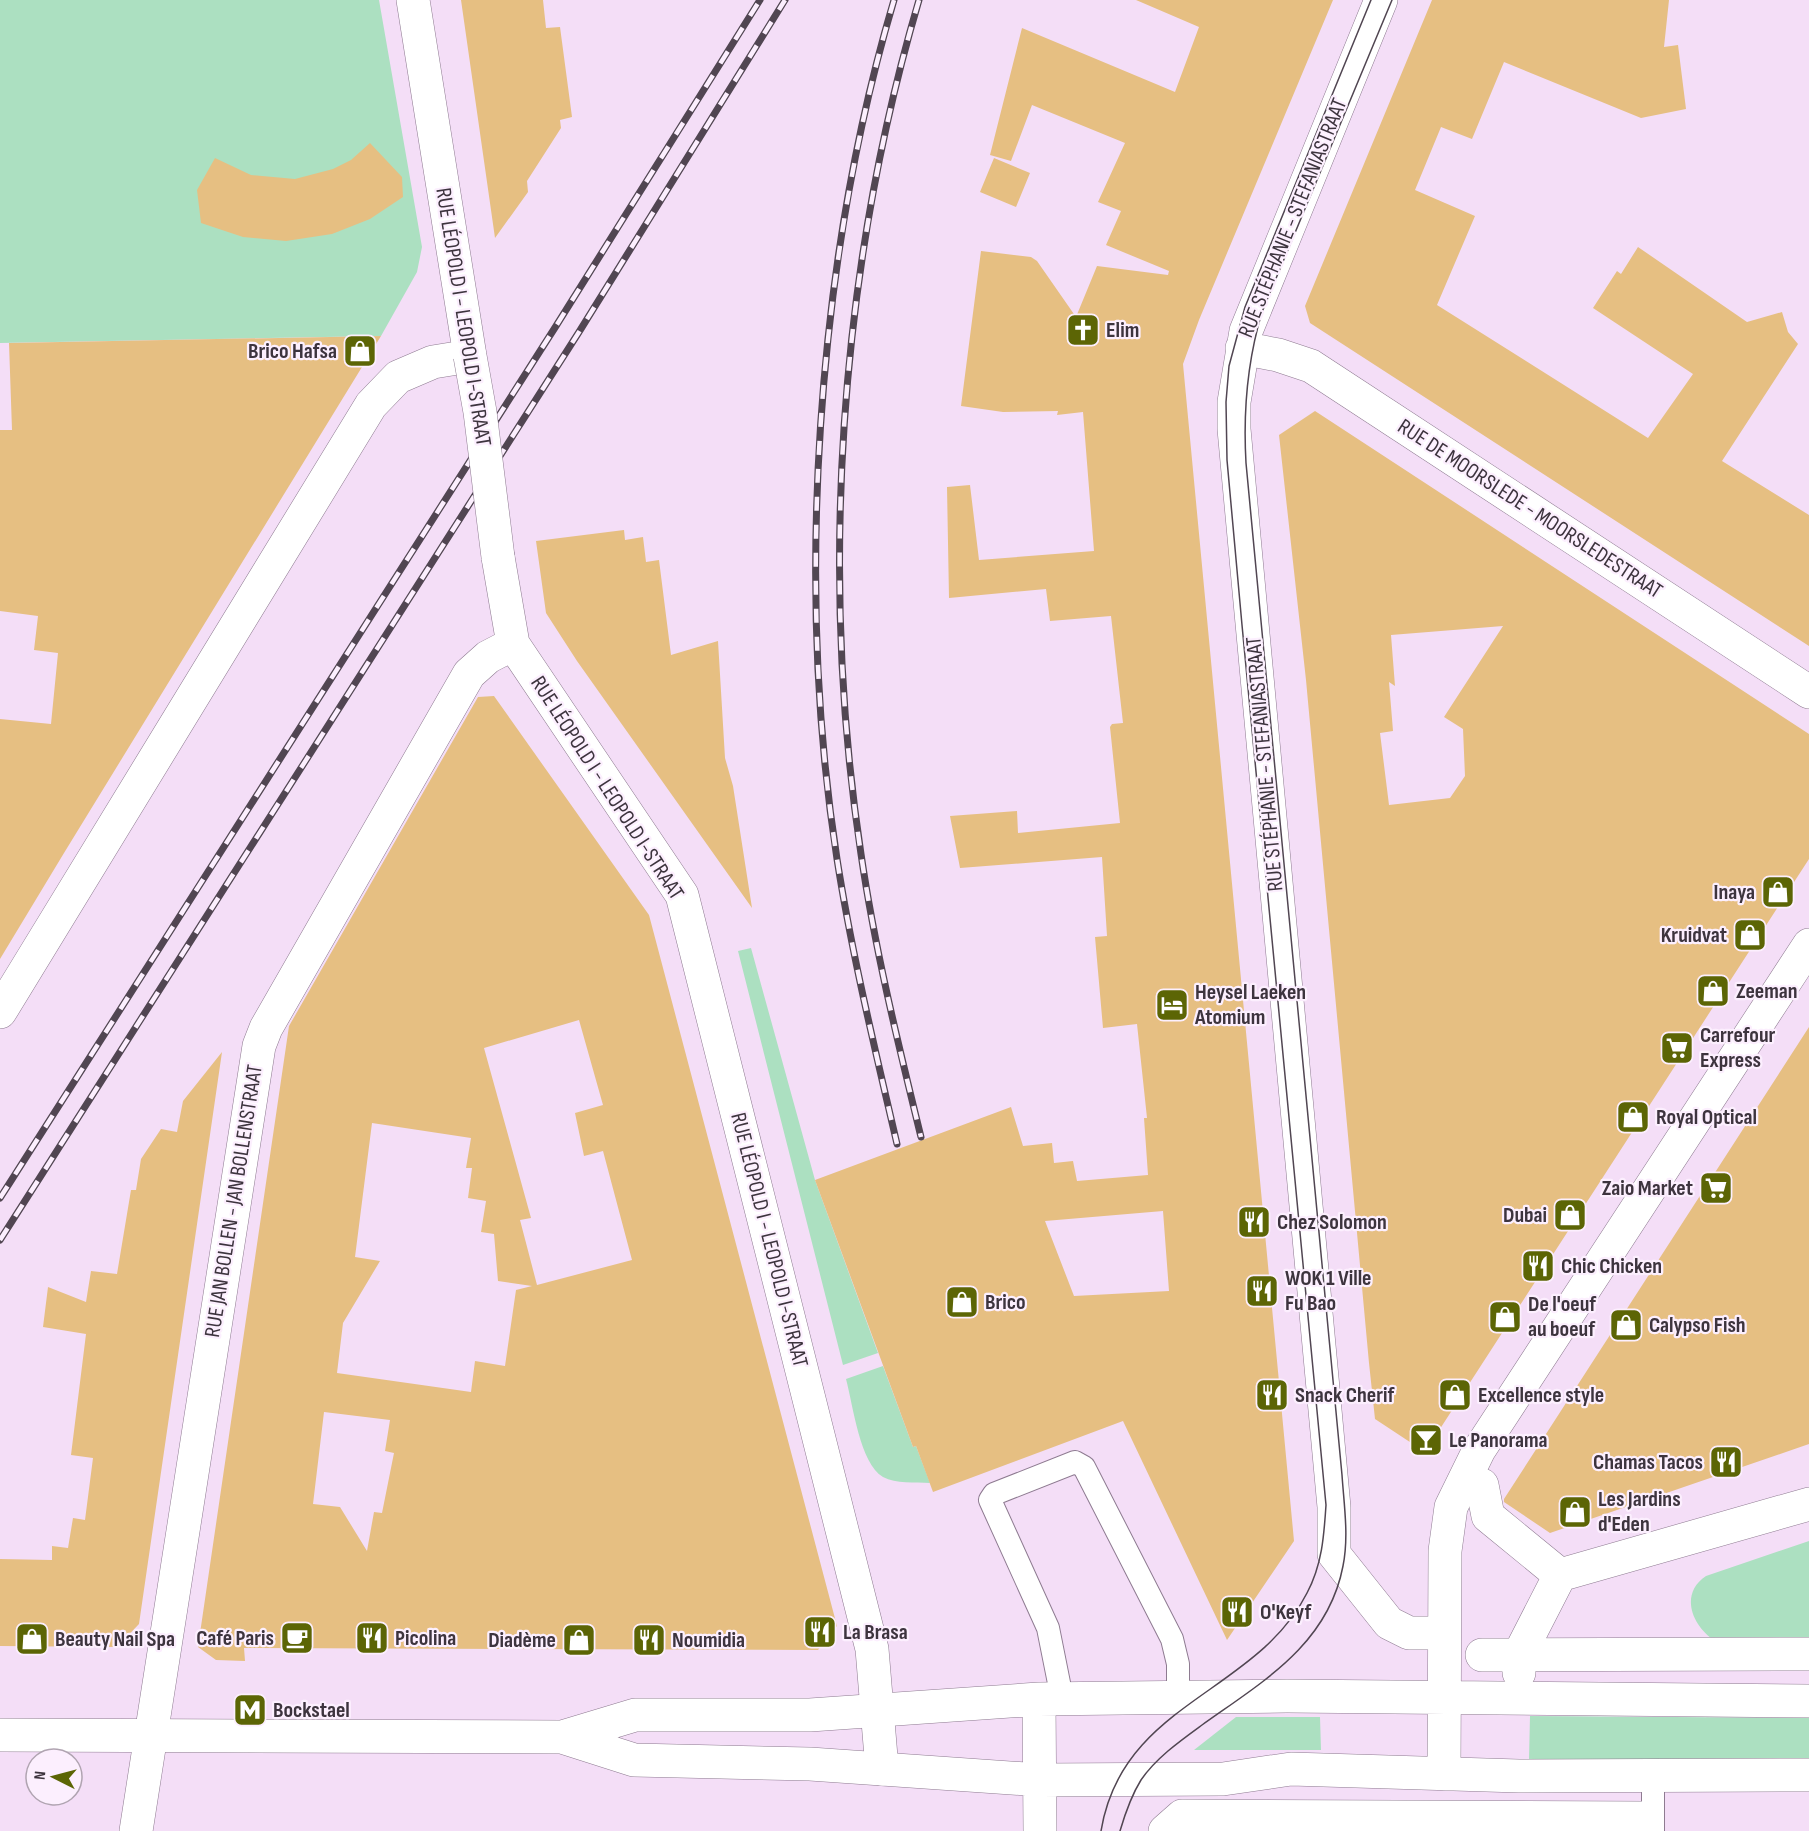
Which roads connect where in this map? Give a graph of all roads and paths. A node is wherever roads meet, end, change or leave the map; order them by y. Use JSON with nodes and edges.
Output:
{"nodes":[{"id":1,"x":413,"y":0,"type":"edge"},
{"id":2,"x":1381,"y":0,"type":"edge"},
{"id":3,"x":1242,"y":348,"type":"junction"},
{"id":4,"x":470,"y":356,"type":"junction"},
{"id":5,"x":513,"y":644,"type":"junction"},
{"id":6,"x":1809,"y":692,"type":"edge"},
{"id":7,"x":1809,"y":945,"type":"edge"},
{"id":8,"x":0,"y":1012,"type":"edge"},
{"id":9,"x":1482,"y":1485,"type":"dead end"},
{"id":10,"x":1809,"y":1504,"type":"edge"},
{"id":11,"x":1560,"y":1575,"type":"junction"},
{"id":12,"x":1443,"y":1633,"type":"junction"},
{"id":13,"x":1809,"y":1654,"type":"edge"},
{"id":14,"x":1482,"y":1655,"type":"dead end"},
{"id":15,"x":1519,"y":1666,"type":"junction"},
{"id":16,"x":1178,"y":1696,"type":"junction"},
{"id":17,"x":1443,"y":1697,"type":"junction"},
{"id":18,"x":1051,"y":1699,"type":"junction"},
{"id":19,"x":1809,"y":1701,"type":"edge"},
{"id":20,"x":878,"y":1709,"type":"junction"},
{"id":21,"x":0,"y":1735,"type":"edge"},
{"id":22,"x":151,"y":1736,"type":"junction"},
{"id":23,"x":562,"y":1737,"type":"junction"},
{"id":24,"x":882,"y":1769,"type":"junction"},
{"id":25,"x":1444,"y":1774,"type":"junction"},
{"id":26,"x":1653,"y":1775,"type":"junction"},
{"id":27,"x":1809,"y":1775,"type":"edge"},
{"id":28,"x":1041,"y":1780,"type":"junction"},
{"id":29,"x":1519,"y":1820,"type":"edge"},
{"id":30,"x":1649,"y":1825,"type":"edge"},
{"id":31,"x":136,"y":1831,"type":"edge"},
{"id":32,"x":1040,"y":1831,"type":"edge"},
{"id":33,"x":1165,"y":1831,"type":"edge"}],
"edges":[{"from":1,"to":4,"type":"street","name":"RUE LÉOPOLD I - LEOPOLD I-STRAAT"},
{"from":2,"to":3,"type":"street","name":"RUE STÉPHANIE - STEFANIASTRAAT"},
{"from":3,"to":6,"type":"street","name":"RUE DE MOORSLEDE - MOORSLEDESTRAAT"},
{"from":3,"to":12,"type":"street","name":"RUE STÉPHANIE - STEFANIASTRAAT"},
{"from":4,"to":5,"type":"street","name":"RUE LÉOPOLD I - LEOPOLD I-STRAAT","bridge":true},
{"from":4,"to":8,"type":"street"},
{"from":5,"to":20,"type":"street","name":"RUE LÉOPOLD I - LEOPOLD I-STRAAT"},
{"from":5,"to":22,"type":"street","name":"RUE JAN BOLLEN - JAN BOLLENSTRAAT"},
{"from":7,"to":12,"type":"street"},
{"from":9,"to":11,"type":"street"},
{"from":10,"to":11,"type":"street"},
{"from":11,"to":15,"type":"street"},
{"from":12,"to":17,"type":"street"},
{"from":13,"to":15,"type":"street"},
{"from":14,"to":15,"type":"street"},
{"from":16,"to":17,"type":"street"},
{"from":16,"to":18,"type":"street"},
{"from":16,"to":18,"type":"lane"},
{"from":17,"to":19,"type":"street"},
{"from":17,"to":25,"type":"street"},
{"from":18,"to":20,"type":"street"},
{"from":18,"to":28,"type":"street"},
{"from":20,"to":23,"type":"street"},
{"from":20,"to":24,"type":"street","name":"RUE LÉOPOLD I - LEOPOLD I-STRAAT"},
{"from":21,"to":22,"type":"street"},
{"from":22,"to":23,"type":"street"},
{"from":22,"to":31,"type":"street","name":"RUE JAN BOLLEN - JAN BOLLENSTRAAT"},
{"from":23,"to":24,"type":"street"},
{"from":24,"to":28,"type":"street"},
{"from":25,"to":26,"type":"street"},
{"from":25,"to":28,"type":"street"},
{"from":26,"to":27,"type":"street"},
{"from":26,"to":30,"type":"lane"},
{"from":28,"to":32,"type":"street"},
{"from":29,"to":30,"type":"street"},
{"from":29,"to":33,"type":"street"}]}
